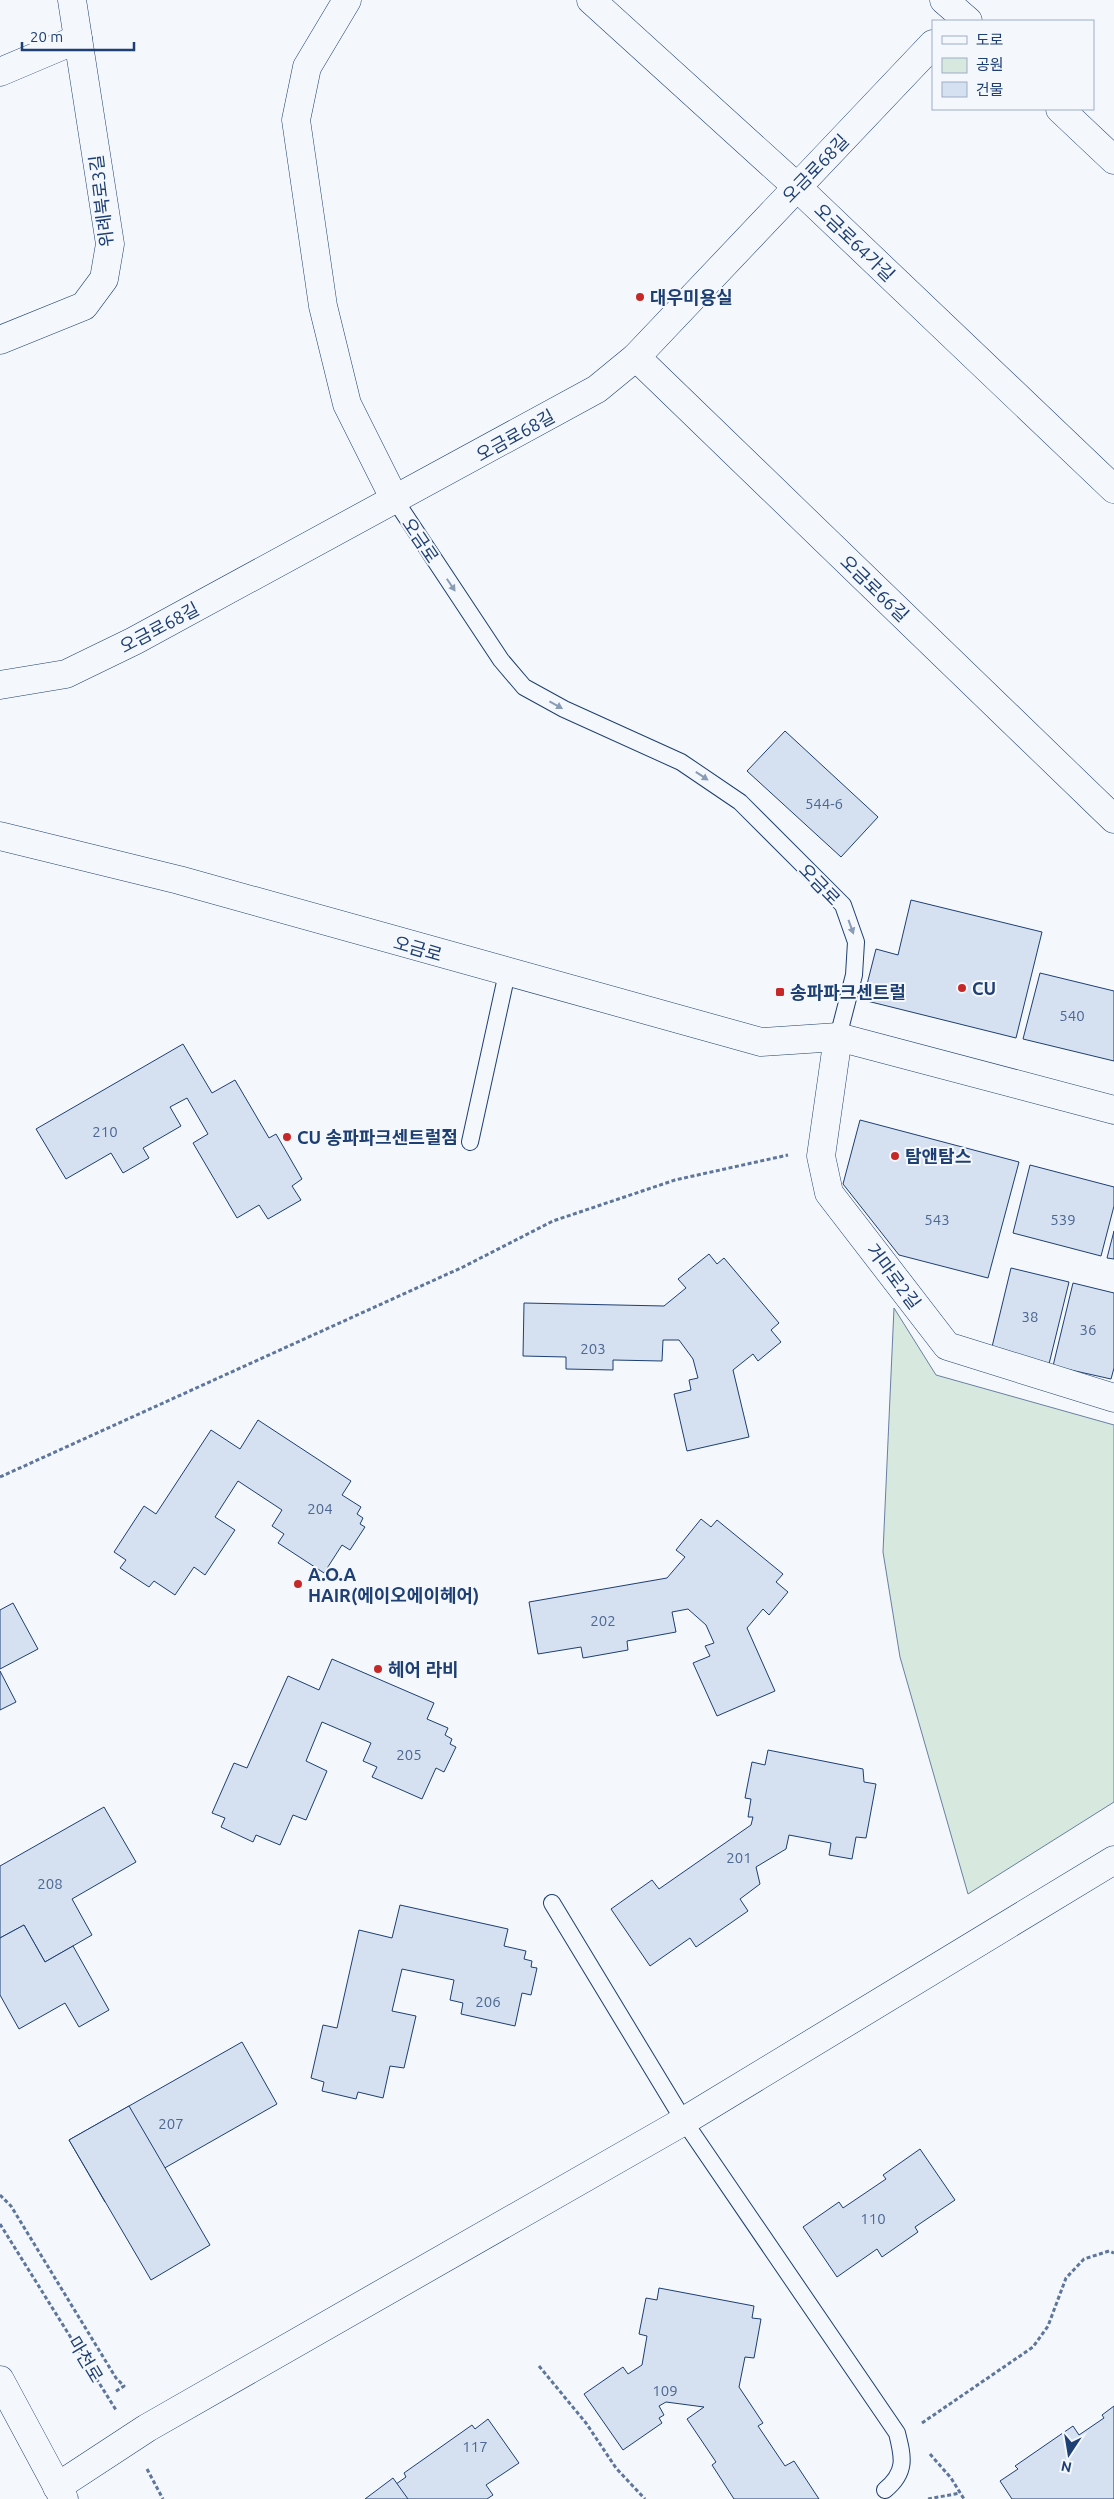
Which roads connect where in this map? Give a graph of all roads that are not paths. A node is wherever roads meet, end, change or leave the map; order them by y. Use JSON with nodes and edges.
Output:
{"nodes":[{"id":1,"x":72,"y":0,"type":"edge"},
{"id":2,"x":347,"y":0,"type":"edge"},
{"id":3,"x":591,"y":0,"type":"edge"},
{"id":4,"x":78,"y":39,"type":"junction"},
{"id":5,"x":932,"y":45,"type":"edge"},
{"id":6,"x":0,"y":72,"type":"edge"},
{"id":7,"x":1061,"y":110,"type":"edge"},
{"id":8,"x":1114,"y":160,"type":"edge"},
{"id":9,"x":797,"y":187,"type":"junction"},
{"id":10,"x":0,"y":340,"type":"edge"},
{"id":11,"x":636,"y":357,"type":"junction"},
{"id":12,"x":1114,"y":489,"type":"edge"},
{"id":13,"x":395,"y":500,"type":"junction"},
{"id":14,"x":0,"y":685,"type":"edge"},
{"id":15,"x":1114,"y":819,"type":"edge"},
{"id":16,"x":0,"y":836,"type":"edge"},
{"id":17,"x":507,"y":973,"type":"junction"},
{"id":18,"x":838,"y":1037,"type":"junction"},
{"id":19,"x":1114,"y":1110,"type":"edge"},
{"id":20,"x":470,"y":1142,"type":"dead end"},
{"id":21,"x":1114,"y":1398,"type":"edge"},
{"id":22,"x":1114,"y":1860,"type":"edge"},
{"id":23,"x":552,"y":1903,"type":"dead end"},
{"id":24,"x":684,"y":2121,"type":"junction"},
{"id":25,"x":0,"y":2380,"type":"edge"},
{"id":26,"x":885,"y":2490,"type":"dead end"},
{"id":27,"x":60,"y":2493,"type":"edge"}],
"edges":[{"from":1,"to":4,"type":"street","name":"위례북로3길"},
{"from":2,"to":13,"type":"street"},
{"from":3,"to":9,"type":"street","name":"오금로64가길"},
{"from":4,"to":6,"type":"street"},
{"from":4,"to":10,"type":"street","name":"위례북로3길"},
{"from":5,"to":9,"type":"street","name":"오금로68길"},
{"from":7,"to":8,"type":"street"},
{"from":9,"to":11,"type":"street","name":"오금로68길"},
{"from":9,"to":12,"type":"street","name":"오금로64가길"},
{"from":11,"to":13,"type":"street","name":"오금로68길"},
{"from":11,"to":15,"type":"street","name":"오금로66길"},
{"from":13,"to":14,"type":"street","name":"오금로68길"},
{"from":13,"to":18,"type":"lane","name":"오금로","one_way":true},
{"from":16,"to":17,"type":"street","name":"오금로"},
{"from":17,"to":18,"type":"street","name":"오금로"},
{"from":17,"to":20,"type":"lane"},
{"from":18,"to":19,"type":"street","name":"오금로"},
{"from":18,"to":21,"type":"street","name":"거마로2길"},
{"from":22,"to":24,"type":"street"},
{"from":23,"to":24,"type":"lane"},
{"from":24,"to":26,"type":"lane"},
{"from":24,"to":27,"type":"street"},
{"from":25,"to":27,"type":"street"}]}
